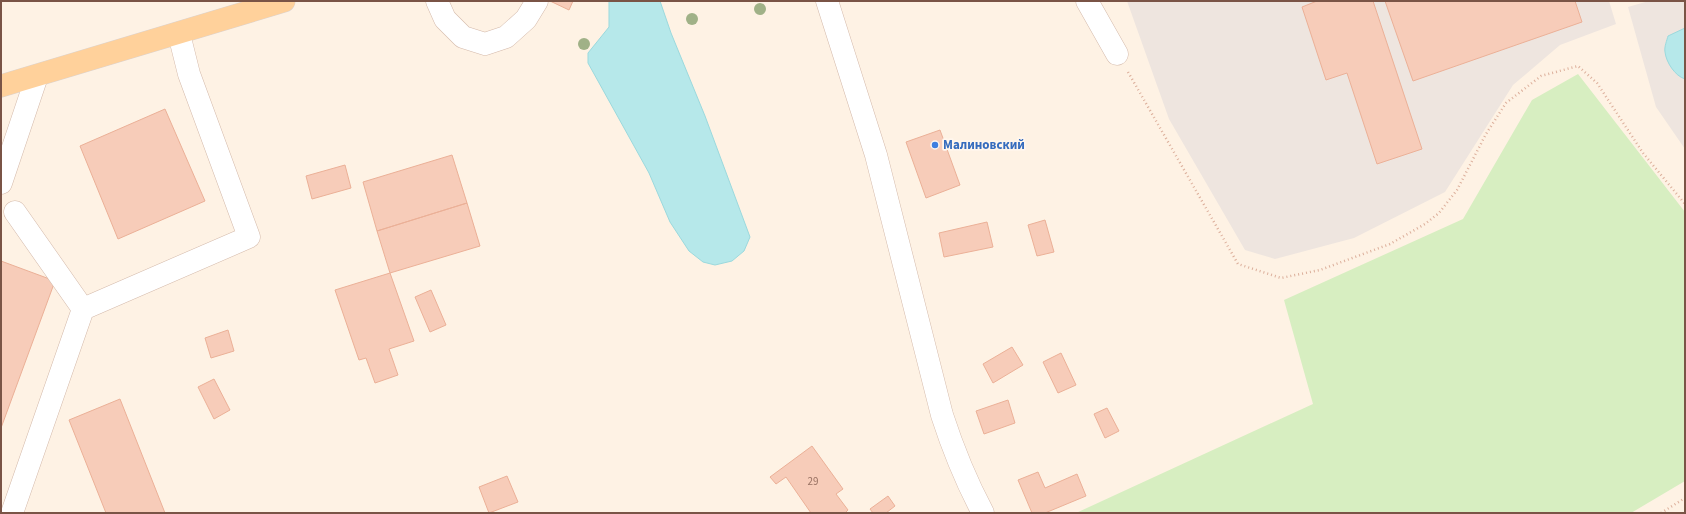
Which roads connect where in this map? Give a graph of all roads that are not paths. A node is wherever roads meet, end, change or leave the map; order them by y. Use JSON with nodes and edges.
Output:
{"nodes":[{"id":1,"x":284,"y":1,"type":"edge"},
{"id":2,"x":437,"y":1,"type":"edge"},
{"id":3,"x":537,"y":1,"type":"edge"},
{"id":4,"x":827,"y":1,"type":"edge"},
{"id":5,"x":1087,"y":1,"type":"edge"},
{"id":6,"x":260,"y":5,"type":"edge"},
{"id":7,"x":179,"y":34,"type":"junction"},
{"id":8,"x":1117,"y":54,"type":"road end"},
{"id":9,"x":37,"y":76,"type":"junction"},
{"id":10,"x":1,"y":86,"type":"edge"},
{"id":11,"x":1,"y":183,"type":"edge"},
{"id":12,"x":15,"y":212,"type":"dead end"},
{"id":13,"x":83,"y":309,"type":"junction"},
{"id":14,"x":12,"y":513,"type":"edge"},
{"id":15,"x":983,"y":513,"type":"edge"}],
"edges":[{"from":1,"to":6,"type":"main road"},
{"from":2,"to":3,"type":"street"},
{"from":4,"to":15,"type":"street"},
{"from":5,"to":8,"type":"street"},
{"from":6,"to":7,"type":"main road"},
{"from":7,"to":9,"type":"main road"},
{"from":7,"to":13,"type":"street"},
{"from":9,"to":10,"type":"main road"},
{"from":9,"to":11,"type":"street"},
{"from":12,"to":13,"type":"street"},
{"from":13,"to":14,"type":"street"}]}
